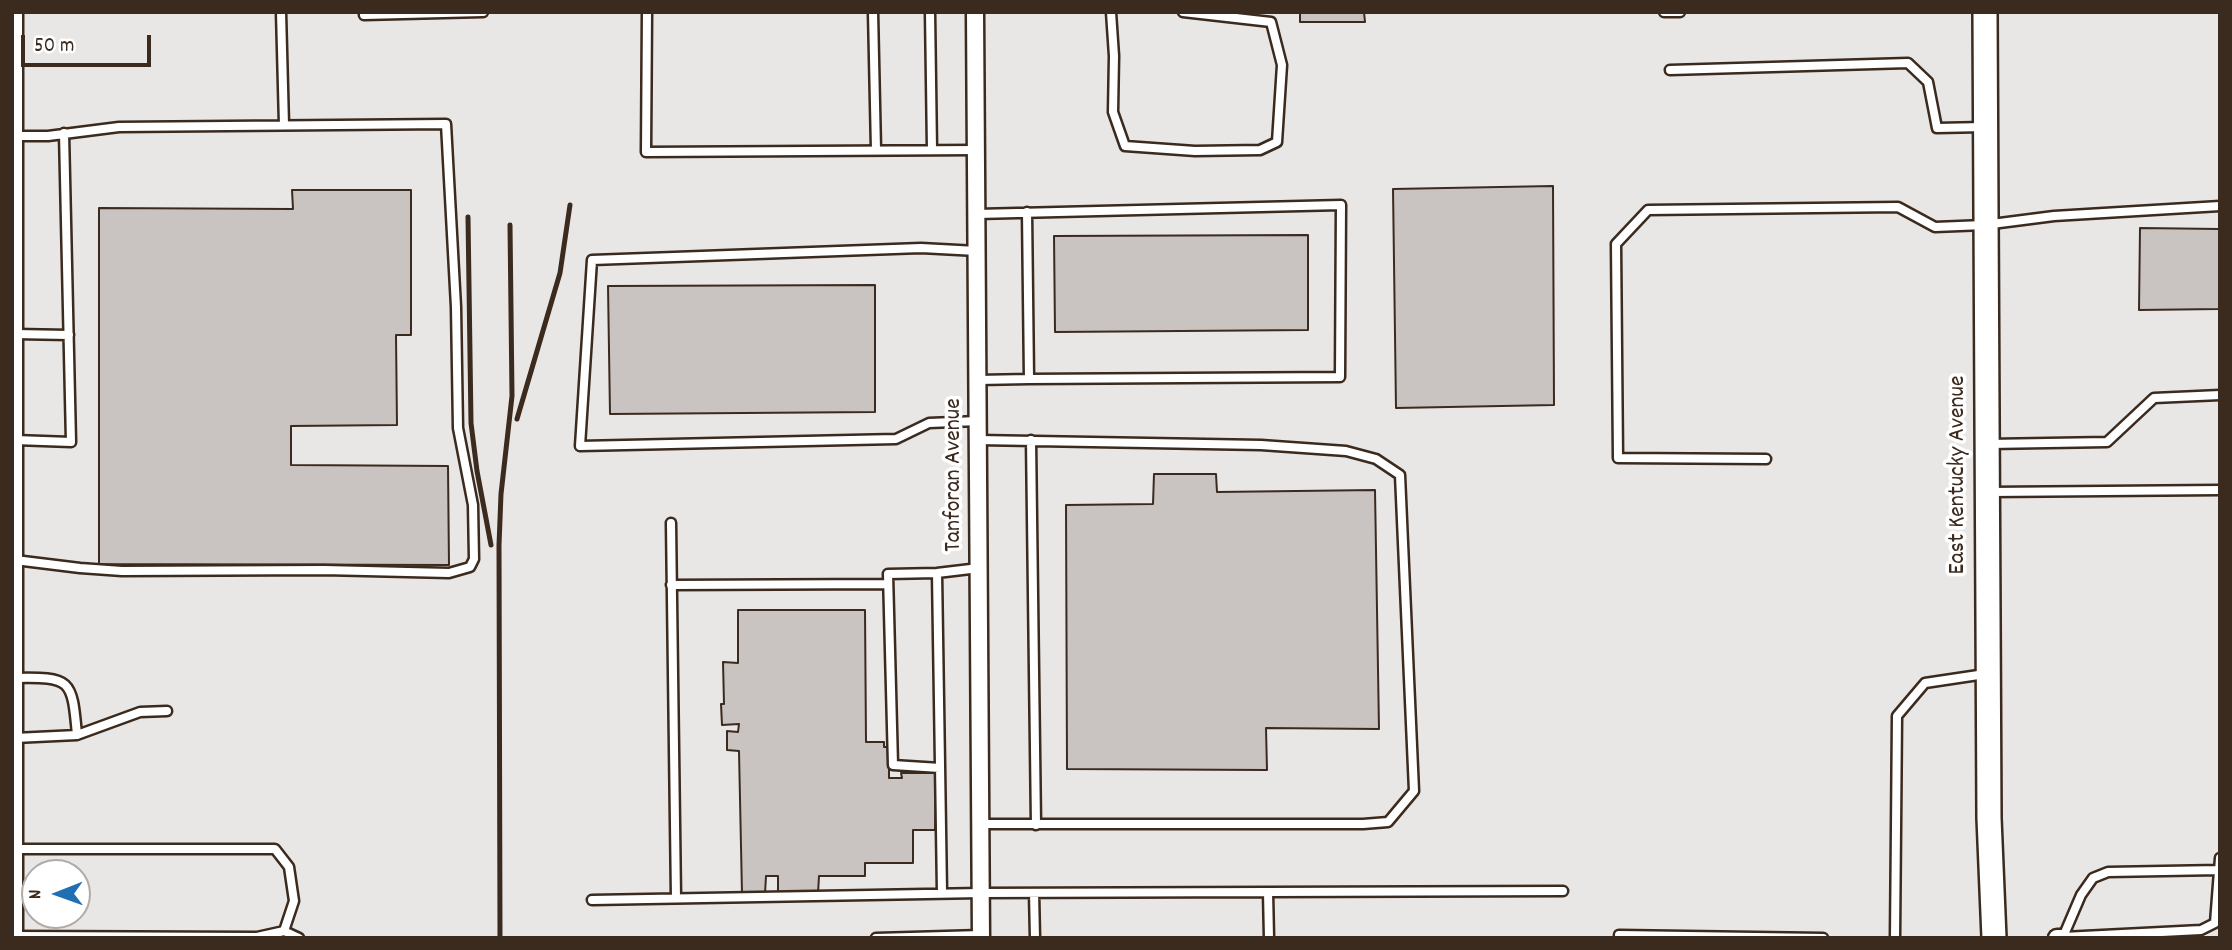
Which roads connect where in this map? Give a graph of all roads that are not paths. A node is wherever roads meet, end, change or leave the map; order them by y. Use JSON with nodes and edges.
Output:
{"nodes":[{"id":1,"x":14,"y":12,"type":"edge"},
{"id":2,"x":281,"y":12,"type":"edge"},
{"id":3,"x":364,"y":12,"type":"edge"},
{"id":4,"x":482,"y":12,"type":"edge"},
{"id":5,"x":647,"y":12,"type":"edge"},
{"id":6,"x":873,"y":12,"type":"edge"},
{"id":7,"x":930,"y":12,"type":"edge"},
{"id":8,"x":975,"y":12,"type":"edge"},
{"id":9,"x":1111,"y":12,"type":"edge"},
{"id":10,"x":1183,"y":12,"type":"edge"},
{"id":11,"x":1664,"y":12,"type":"edge"},
{"id":12,"x":1680,"y":12,"type":"edge"},
{"id":13,"x":1985,"y":12,"type":"edge"},
{"id":14,"x":1670,"y":70,"type":"dead end"},
{"id":15,"x":284,"y":125,"type":"junction"},
{"id":16,"x":1984,"y":127,"type":"junction"},
{"id":17,"x":64,"y":133,"type":"junction"},
{"id":18,"x":15,"y":136,"type":"junction"},
{"id":19,"x":876,"y":150,"type":"junction"},
{"id":20,"x":932,"y":150,"type":"junction"},
{"id":21,"x":976,"y":150,"type":"junction"},
{"id":22,"x":2220,"y":206,"type":"edge"},
{"id":23,"x":1027,"y":212,"type":"junction"},
{"id":24,"x":977,"y":214,"type":"junction"},
{"id":25,"x":1984,"y":225,"type":"junction"},
{"id":26,"x":977,"y":251,"type":"junction"},
{"id":27,"x":15,"y":334,"type":"junction"},
{"id":28,"x":69,"y":335,"type":"junction"},
{"id":29,"x":1029,"y":379,"type":"junction"},
{"id":30,"x":978,"y":380,"type":"junction"},
{"id":31,"x":2220,"y":395,"type":"edge"},
{"id":32,"x":978,"y":421,"type":"junction"},
{"id":33,"x":15,"y":440,"type":"junction"},
{"id":34,"x":978,"y":440,"type":"junction"},
{"id":35,"x":1031,"y":440,"type":"junction"},
{"id":36,"x":1986,"y":444,"type":"junction"},
{"id":37,"x":1766,"y":459,"type":"dead end"},
{"id":38,"x":2220,"y":490,"type":"edge"},
{"id":39,"x":1987,"y":492,"type":"junction"},
{"id":40,"x":671,"y":523,"type":"dead end"},
{"id":41,"x":15,"y":560,"type":"junction"},
{"id":42,"x":979,"y":568,"type":"junction"},
{"id":43,"x":937,"y":573,"type":"junction"},
{"id":44,"x":888,"y":584,"type":"junction"},
{"id":45,"x":671,"y":585,"type":"junction"},
{"id":46,"x":1988,"y":673,"type":"junction"},
{"id":47,"x":14,"y":678,"type":"junction"},
{"id":48,"x":167,"y":711,"type":"dead end"},
{"id":49,"x":77,"y":735,"type":"junction"},
{"id":50,"x":15,"y":738,"type":"junction"},
{"id":51,"x":940,"y":768,"type":"junction"},
{"id":52,"x":981,"y":824,"type":"junction"},
{"id":53,"x":1036,"y":825,"type":"junction"},
{"id":54,"x":15,"y":849,"type":"junction"},
{"id":55,"x":2220,"y":858,"type":"edge"},
{"id":56,"x":2219,"y":870,"type":"edge"},
{"id":57,"x":1563,"y":891,"type":"dead end"},
{"id":58,"x":1034,"y":892,"type":"junction"},
{"id":59,"x":1268,"y":892,"type":"junction"},
{"id":60,"x":942,"y":893,"type":"junction"},
{"id":61,"x":981,"y":893,"type":"junction"},
{"id":62,"x":676,"y":898,"type":"junction"},
{"id":63,"x":592,"y":900,"type":"dead end"},
{"id":64,"x":284,"y":931,"type":"junction"},
{"id":65,"x":1619,"y":935,"type":"dead end"},
{"id":66,"x":14,"y":937,"type":"edge"},
{"id":67,"x":981,"y":937,"type":"edge"},
{"id":68,"x":1705,"y":937,"type":"edge"},
{"id":69,"x":299,"y":938,"type":"edge"},
{"id":70,"x":876,"y":938,"type":"edge"},
{"id":71,"x":1035,"y":938,"type":"edge"},
{"id":72,"x":1269,"y":938,"type":"edge"},
{"id":73,"x":1823,"y":938,"type":"edge"},
{"id":74,"x":1895,"y":938,"type":"edge"},
{"id":75,"x":1994,"y":938,"type":"edge"},
{"id":76,"x":2057,"y":938,"type":"edge"},
{"id":77,"x":2063,"y":938,"type":"edge"}],
"edges":[{"from":1,"to":18,"type":"street"},
{"from":2,"to":15,"type":"lane"},
{"from":3,"to":4,"type":"lane"},
{"from":5,"to":19,"type":"lane"},
{"from":6,"to":19,"type":"lane"},
{"from":7,"to":20,"type":"lane"},
{"from":8,"to":21,"type":"street","name":"Tanforan Avenue"},
{"from":9,"to":10,"type":"lane"},
{"from":11,"to":12,"type":"lane"},
{"from":13,"to":16,"type":"street","name":"East Kentucky Avenue"},
{"from":14,"to":16,"type":"lane"},
{"from":15,"to":17,"type":"lane"},
{"from":15,"to":41,"type":"lane"},
{"from":16,"to":25,"type":"street","name":"East Kentucky Avenue"},
{"from":17,"to":18,"type":"lane"},
{"from":17,"to":28,"type":"lane"},
{"from":18,"to":27,"type":"street"},
{"from":19,"to":20,"type":"lane"},
{"from":20,"to":21,"type":"lane"},
{"from":21,"to":24,"type":"street","name":"Tanforan Avenue"},
{"from":22,"to":25,"type":"lane"},
{"from":23,"to":24,"type":"lane"},
{"from":23,"to":29,"type":"lane"},
{"from":23,"to":29,"type":"lane"},
{"from":24,"to":26,"type":"street","name":"Tanforan Avenue"},
{"from":25,"to":36,"type":"street","name":"East Kentucky Avenue"},
{"from":25,"to":37,"type":"lane"},
{"from":26,"to":30,"type":"street","name":"Tanforan Avenue"},
{"from":26,"to":32,"type":"lane"},
{"from":27,"to":28,"type":"lane"},
{"from":27,"to":33,"type":"street"},
{"from":28,"to":33,"type":"lane"},
{"from":29,"to":30,"type":"lane"},
{"from":30,"to":32,"type":"street","name":"Tanforan Avenue"},
{"from":31,"to":36,"type":"lane"},
{"from":32,"to":34,"type":"street","name":"Tanforan Avenue"},
{"from":33,"to":41,"type":"street"},
{"from":34,"to":35,"type":"lane"},
{"from":34,"to":42,"type":"street","name":"Tanforan Avenue"},
{"from":35,"to":53,"type":"lane"},
{"from":35,"to":53,"type":"lane"},
{"from":36,"to":39,"type":"street","name":"East Kentucky Avenue"},
{"from":38,"to":39,"type":"lane"},
{"from":39,"to":46,"type":"street","name":"East Kentucky Avenue"},
{"from":40,"to":45,"type":"lane"},
{"from":41,"to":47,"type":"street"},
{"from":42,"to":43,"type":"lane"},
{"from":42,"to":52,"type":"street","name":"Tanforan Avenue"},
{"from":43,"to":44,"type":"lane"},
{"from":43,"to":51,"type":"lane"},
{"from":44,"to":45,"type":"lane"},
{"from":44,"to":51,"type":"lane"},
{"from":45,"to":62,"type":"lane"},
{"from":46,"to":74,"type":"lane"},
{"from":46,"to":75,"type":"street","name":"East Kentucky Avenue"},
{"from":47,"to":49,"type":"lane"},
{"from":47,"to":50,"type":"street"},
{"from":48,"to":49,"type":"lane"},
{"from":49,"to":50,"type":"lane"},
{"from":50,"to":54,"type":"street"},
{"from":51,"to":60,"type":"lane"},
{"from":52,"to":53,"type":"lane"},
{"from":52,"to":61,"type":"street","name":"Tanforan Avenue"},
{"from":54,"to":64,"type":"lane"},
{"from":54,"to":66,"type":"street"},
{"from":55,"to":56,"type":"lane"},
{"from":56,"to":77,"type":"lane"},
{"from":56,"to":77,"type":"lane"},
{"from":57,"to":59,"type":"lane"},
{"from":58,"to":59,"type":"lane"},
{"from":58,"to":61,"type":"lane"},
{"from":58,"to":71,"type":"lane"},
{"from":59,"to":72,"type":"lane"},
{"from":60,"to":61,"type":"lane"},
{"from":60,"to":62,"type":"lane"},
{"from":61,"to":67,"type":"street","name":"Tanforan Avenue"},
{"from":62,"to":63,"type":"lane"},
{"from":64,"to":66,"type":"lane"},
{"from":64,"to":69,"type":"lane"},
{"from":65,"to":68,"type":"lane"},
{"from":67,"to":70,"type":"lane"},
{"from":68,"to":73,"type":"lane"},
{"from":76,"to":77,"type":"street"}]}
